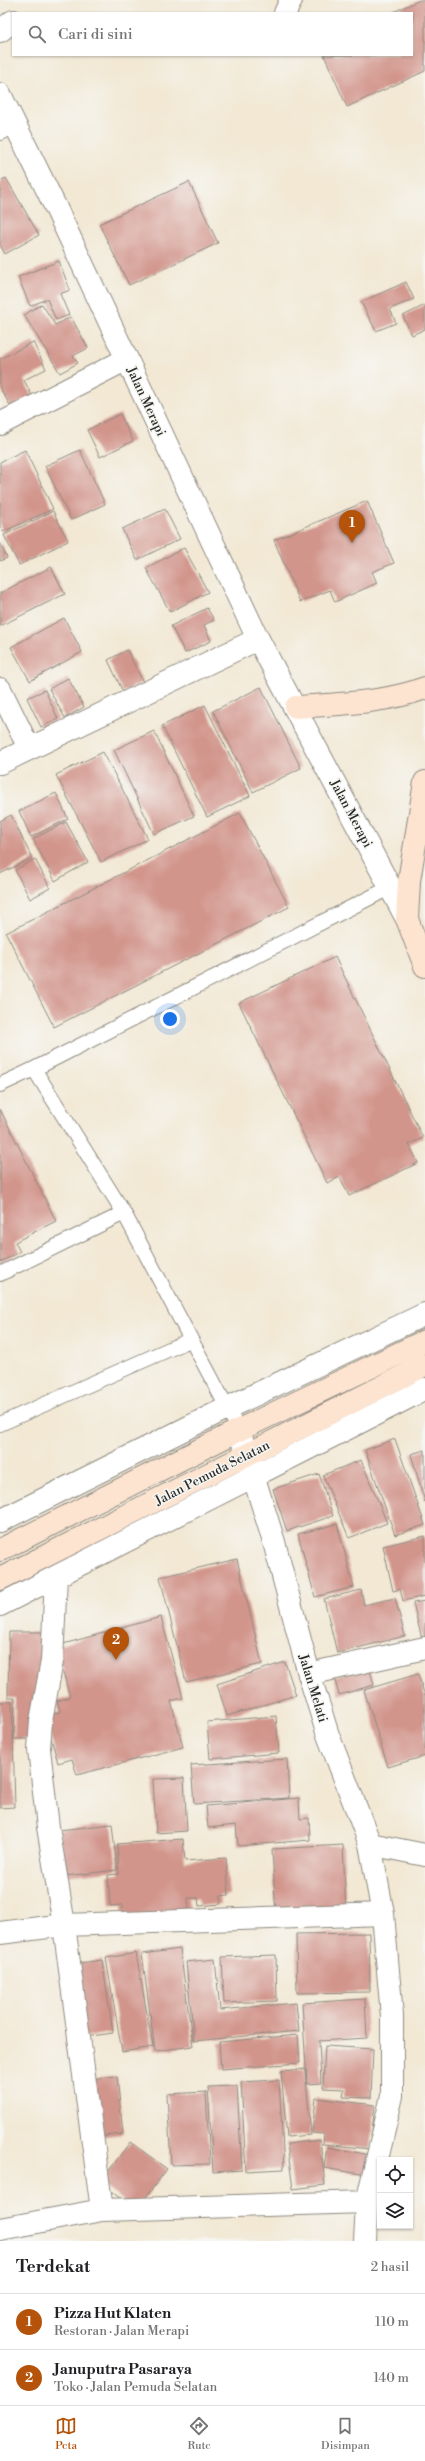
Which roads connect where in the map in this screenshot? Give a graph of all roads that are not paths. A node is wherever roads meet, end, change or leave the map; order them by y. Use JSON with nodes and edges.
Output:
{"nodes":[{"id":1,"x":291,"y":0,"type":"edge"},
{"id":2,"x":285,"y":12,"type":"edge"},
{"id":3,"x":12,"y":22,"type":"edge"},
{"id":4,"x":0,"y":31,"type":"edge"},
{"id":5,"x":0,"y":94,"type":"edge"},
{"id":6,"x":7,"y":125,"type":"edge"},
{"id":7,"x":127,"y":359,"type":"junction"},
{"id":8,"x":0,"y":424,"type":"edge"},
{"id":9,"x":258,"y":639,"type":"junction"},
{"id":10,"x":425,"y":688,"type":"edge"},
{"id":11,"x":0,"y":689,"type":"edge"},
{"id":12,"x":296,"y":707,"type":"junction"},
{"id":13,"x":29,"y":748,"type":"junction"},
{"id":14,"x":0,"y":763,"type":"edge"},
{"id":15,"x":425,"y":782,"type":"edge"},
{"id":16,"x":391,"y":887,"type":"junction"},
{"id":17,"x":407,"y":919,"type":"junction"},
{"id":18,"x":425,"y":966,"type":"edge"},
{"id":19,"x":34,"y":1069,"type":"junction"},
{"id":20,"x":0,"y":1085,"type":"edge"},
{"id":21,"x":124,"y":1213,"type":"junction"},
{"id":22,"x":0,"y":1274,"type":"edge"},
{"id":23,"x":425,"y":1314,"type":"edge"},
{"id":24,"x":190,"y":1340,"type":"junction"},
{"id":25,"x":425,"y":1341,"type":"edge"},
{"id":26,"x":425,"y":1365,"type":"edge"},
{"id":27,"x":425,"y":1389,"type":"edge"},
{"id":28,"x":227,"y":1408,"type":"junction"},
{"id":29,"x":0,"y":1424,"type":"edge"},
{"id":30,"x":239,"y":1430,"type":"junction"},
{"id":31,"x":247,"y":1454,"type":"junction"},
{"id":32,"x":255,"y":1475,"type":"junction"},
{"id":33,"x":0,"y":1521,"type":"edge"},
{"id":34,"x":0,"y":1550,"type":"edge"},
{"id":35,"x":56,"y":1577,"type":"junction"},
{"id":36,"x":0,"y":1579,"type":"edge"},
{"id":37,"x":0,"y":1606,"type":"edge"},
{"id":38,"x":425,"y":1648,"type":"edge"},
{"id":39,"x":309,"y":1674,"type":"junction"},
{"id":40,"x":370,"y":1844,"type":"junction"},
{"id":41,"x":425,"y":1855,"type":"edge"},
{"id":42,"x":383,"y":1914,"type":"junction"},
{"id":43,"x":64,"y":1925,"type":"junction"},
{"id":44,"x":0,"y":1933,"type":"edge"},
{"id":45,"x":367,"y":2202,"type":"junction"},
{"id":46,"x":102,"y":2210,"type":"junction"},
{"id":47,"x":0,"y":2229,"type":"edge"},
{"id":48,"x":365,"y":2241,"type":"edge"}],
"edges":[{"from":1,"to":2,"type":"street"},
{"from":3,"to":4,"type":"street"},
{"from":5,"to":6,"type":"street","name":"Jalan Merapi"},
{"from":6,"to":7,"type":"street","name":"Jalan Merapi"},
{"from":7,"to":8,"type":"street"},
{"from":7,"to":9,"type":"street","name":"Jalan Merapi"},
{"from":9,"to":12,"type":"street","name":"Jalan Merapi"},
{"from":9,"to":13,"type":"street"},
{"from":10,"to":12,"type":"main road"},
{"from":11,"to":13,"type":"street"},
{"from":12,"to":16,"type":"street","name":"Jalan Merapi"},
{"from":13,"to":14,"type":"street"},
{"from":15,"to":17,"type":"main road"},
{"from":16,"to":17,"type":"street","name":"Jalan Merapi"},
{"from":16,"to":19,"type":"lane"},
{"from":17,"to":18,"type":"main road"},
{"from":19,"to":20,"type":"lane"},
{"from":19,"to":21,"type":"lane"},
{"from":21,"to":22,"type":"lane"},
{"from":21,"to":24,"type":"lane"},
{"from":23,"to":28,"type":"street"},
{"from":24,"to":28,"type":"lane"},
{"from":24,"to":29,"type":"lane"},
{"from":25,"to":30,"type":"main road","name":"Jalan Pemuda Selatan"},
{"from":26,"to":31,"type":"main road","name":"Jalan Pemuda Selatan"},
{"from":27,"to":32,"type":"street"},
{"from":28,"to":30,"type":"lane"},
{"from":28,"to":33,"type":"street"},
{"from":30,"to":31,"type":"street","name":"Jalan Melati"},
{"from":30,"to":34,"type":"main road","name":"Jalan Pemuda Selatan"},
{"from":31,"to":32,"type":"street","name":"Jalan Melati"},
{"from":31,"to":36,"type":"main road","name":"Jalan Pemuda Selatan"},
{"from":32,"to":35,"type":"street"},
{"from":32,"to":39,"type":"street","name":"Jalan Melati"},
{"from":35,"to":37,"type":"street"},
{"from":35,"to":43,"type":"street"},
{"from":38,"to":39,"type":"street"},
{"from":39,"to":40,"type":"street","name":"Jalan Melati"},
{"from":40,"to":41,"type":"street"},
{"from":40,"to":42,"type":"street","name":"Jalan Melati"},
{"from":42,"to":43,"type":"street"},
{"from":42,"to":45,"type":"street","name":"Jalan Melati"},
{"from":43,"to":44,"type":"street"},
{"from":43,"to":46,"type":"street"},
{"from":45,"to":46,"type":"street"},
{"from":45,"to":48,"type":"street","name":"Jalan Melati"},
{"from":46,"to":47,"type":"street"}]}
